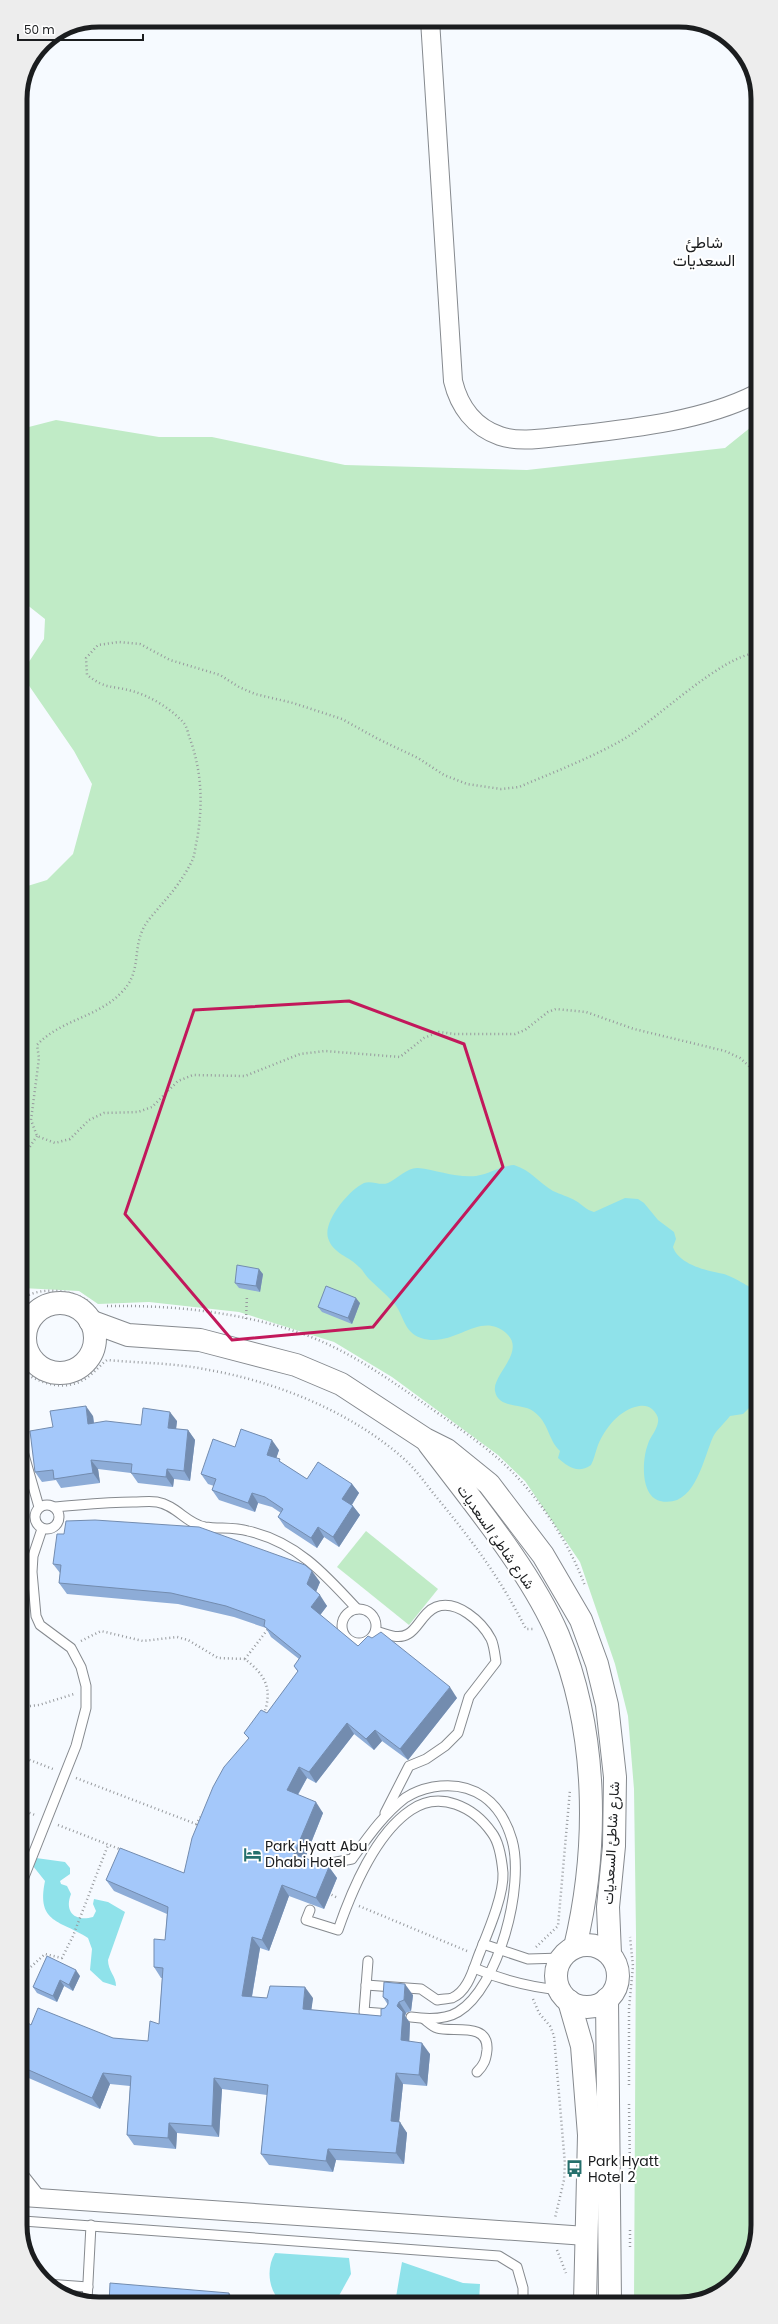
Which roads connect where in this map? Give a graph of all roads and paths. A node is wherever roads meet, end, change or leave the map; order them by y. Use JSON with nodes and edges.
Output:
{"nodes":[{"id":1,"x":430,"y":27,"type":"edge"},
{"id":2,"x":751,"y":396,"type":"edge"},
{"id":3,"x":751,"y":656,"type":"edge"},
{"id":4,"x":751,"y":1068,"type":"edge"},
{"id":5,"x":37,"y":1136,"type":"junction"},
{"id":6,"x":27,"y":1151,"type":"edge"},
{"id":7,"x":247,"y":1294,"type":"edge"},
{"id":8,"x":27,"y":1310,"type":"edge"},
{"id":9,"x":246,"y":1319,"type":"dead end"},
{"id":10,"x":90,"y":1321,"type":"junction"},
{"id":11,"x":128,"y":1335,"type":"junction"},
{"id":12,"x":92,"y":1353,"type":"junction"},
{"id":13,"x":27,"y":1364,"type":"edge"},
{"id":14,"x":27,"y":1365,"type":"edge"},
{"id":15,"x":425,"y":1439,"type":"junction"},
{"id":16,"x":27,"y":1465,"type":"edge"},
{"id":17,"x":39,"y":1507,"type":"junction"},
{"id":18,"x":54,"y":1507,"type":"junction"},
{"id":19,"x":42,"y":1529,"type":"junction"},
{"id":20,"x":560,"y":1583,"type":"junction"},
{"id":21,"x":538,"y":1597,"type":"junction"},
{"id":22,"x":357,"y":1609,"type":"junction"},
{"id":23,"x":268,"y":1629,"type":"edge"},
{"id":24,"x":376,"y":1631,"type":"junction"},
{"id":25,"x":537,"y":1636,"type":"dead end"},
{"id":26,"x":71,"y":1648,"type":"junction"},
{"id":27,"x":246,"y":1659,"type":"junction"},
{"id":28,"x":86,"y":1691,"type":"junction"},
{"id":29,"x":27,"y":1706,"type":"edge"},
{"id":30,"x":262,"y":1717,"type":"edge"},
{"id":31,"x":27,"y":1760,"type":"edge"},
{"id":32,"x":65,"y":1774,"type":"junction"},
{"id":33,"x":570,"y":1784,"type":"dead end"},
{"id":34,"x":205,"y":1811,"type":"edge"},
{"id":35,"x":27,"y":1812,"type":"edge"},
{"id":36,"x":384,"y":1816,"type":"junction"},
{"id":37,"x":47,"y":1820,"type":"junction"},
{"id":38,"x":108,"y":1845,"type":"junction"},
{"id":39,"x":129,"y":1853,"type":"edge"},
{"id":40,"x":326,"y":1864,"type":"edge"},
{"id":41,"x":27,"y":1870,"type":"edge"},
{"id":42,"x":324,"y":1892,"type":"edge"},
{"id":43,"x":349,"y":1902,"type":"junction"},
{"id":44,"x":310,"y":1910,"type":"edge"},
{"id":45,"x":483,"y":1944,"type":"junction"},
{"id":46,"x":498,"y":1950,"type":"junction"},
{"id":47,"x":569,"y":1952,"type":"junction"},
{"id":48,"x":610,"y":1954,"type":"junction"},
{"id":49,"x":479,"y":1956,"type":"junction"},
{"id":50,"x":528,"y":1959,"type":"junction"},
{"id":51,"x":368,"y":1961,"type":"dead end"},
{"id":52,"x":474,"y":1968,"type":"junction"},
{"id":53,"x":27,"y":1970,"type":"edge"},
{"id":54,"x":490,"y":1975,"type":"junction"},
{"id":55,"x":366,"y":1985,"type":"junction"},
{"id":56,"x":529,"y":1987,"type":"junction"},
{"id":57,"x":564,"y":1996,"type":"junction"},
{"id":58,"x":608,"y":1999,"type":"junction"},
{"id":59,"x":390,"y":2014,"type":"edge"},
{"id":60,"x":411,"y":2017,"type":"dead end"},
{"id":61,"x":424,"y":2019,"type":"junction"},
{"id":62,"x":477,"y":2072,"type":"dead end"},
{"id":63,"x":27,"y":2179,"type":"edge"},
{"id":64,"x":27,"y":2197,"type":"edge"},
{"id":65,"x":42,"y":2199,"type":"junction"},
{"id":66,"x":27,"y":2221,"type":"edge"},
{"id":67,"x":92,"y":2225,"type":"junction"},
{"id":68,"x":552,"y":2234,"type":"junction"},
{"id":69,"x":586,"y":2236,"type":"junction"},
{"id":70,"x":568,"y":2278,"type":"dead end"},
{"id":71,"x":58,"y":2285,"type":"edge"},
{"id":72,"x":88,"y":2286,"type":"junction"},
{"id":73,"x":87,"y":2296,"type":"edge"},
{"id":74,"x":523,"y":2297,"type":"edge"},
{"id":75,"x":585,"y":2297,"type":"edge"},
{"id":76,"x":610,"y":2297,"type":"edge"}],
"edges":[{"from":1,"to":2,"type":"street"},
{"from":3,"to":5,"type":"path"},
{"from":4,"to":5,"type":"path"},
{"from":5,"to":6,"type":"path"},
{"from":7,"to":9,"type":"path"},
{"from":8,"to":10,"type":"street"},
{"from":10,"to":11,"type":"street","name":"شارع شاطئ السعديات"},
{"from":10,"to":12,"type":"street"},
{"from":11,"to":12,"type":"street","name":"شارع شاطئ السعديات"},
{"from":11,"to":15,"type":"street","name":"شارع شاطئ السعديات"},
{"from":12,"to":13,"type":"street"},
{"from":14,"to":25,"type":"path"},
{"from":15,"to":20,"type":"street","name":"شارع شاطئ السعديات"},
{"from":15,"to":21,"type":"street","name":"شارع شاطئ السعديات"},
{"from":16,"to":17,"type":"lane"},
{"from":17,"to":18,"type":"lane"},
{"from":17,"to":19,"type":"lane"},
{"from":18,"to":19,"type":"lane"},
{"from":18,"to":22,"type":"lane"},
{"from":19,"to":26,"type":"lane"},
{"from":20,"to":21,"type":"street"},
{"from":20,"to":48,"type":"street","name":"شارع شاطئ السعديات"},
{"from":21,"to":47,"type":"street","name":"شارع شاطئ السعديات"},
{"from":22,"to":24,"type":"lane"},
{"from":22,"to":24,"type":"lane"},
{"from":23,"to":27,"type":"path"},
{"from":24,"to":36,"type":"lane"},
{"from":26,"to":27,"type":"path"},
{"from":26,"to":28,"type":"lane"},
{"from":27,"to":30,"type":"path"},
{"from":28,"to":29,"type":"path"},
{"from":28,"to":32,"type":"lane"},
{"from":31,"to":32,"type":"path"},
{"from":32,"to":34,"type":"path"},
{"from":32,"to":37,"type":"lane"},
{"from":33,"to":50,"type":"path"},
{"from":35,"to":37,"type":"path"},
{"from":36,"to":40,"type":"lane"},
{"from":36,"to":46,"type":"lane"},
{"from":37,"to":38,"type":"path"},
{"from":37,"to":41,"type":"lane"},
{"from":38,"to":39,"type":"path"},
{"from":38,"to":53,"type":"path"},
{"from":42,"to":43,"type":"path"},
{"from":43,"to":44,"type":"lane"},
{"from":43,"to":45,"type":"lane"},
{"from":43,"to":49,"type":"path"},
{"from":45,"to":46,"type":"lane"},
{"from":45,"to":49,"type":"lane"},
{"from":46,"to":50,"type":"lane"},
{"from":46,"to":54,"type":"lane"},
{"from":47,"to":48,"type":"street"},
{"from":47,"to":50,"type":"lane"},
{"from":47,"to":57,"type":"street"},
{"from":48,"to":58,"type":"street"},
{"from":49,"to":52,"type":"lane"},
{"from":51,"to":55,"type":"lane"},
{"from":52,"to":54,"type":"lane"},
{"from":52,"to":55,"type":"lane"},
{"from":54,"to":56,"type":"lane"},
{"from":54,"to":61,"type":"lane"},
{"from":55,"to":59,"type":"lane"},
{"from":56,"to":57,"type":"lane"},
{"from":56,"to":68,"type":"path"},
{"from":57,"to":58,"type":"street"},
{"from":57,"to":69,"type":"street"},
{"from":58,"to":76,"type":"street"},
{"from":60,"to":61,"type":"lane"},
{"from":61,"to":62,"type":"lane"},
{"from":63,"to":65,"type":"lane"},
{"from":64,"to":65,"type":"street"},
{"from":65,"to":68,"type":"street"},
{"from":66,"to":67,"type":"lane"},
{"from":67,"to":72,"type":"lane"},
{"from":67,"to":74,"type":"lane"},
{"from":68,"to":69,"type":"street"},
{"from":68,"to":70,"type":"path"},
{"from":69,"to":75,"type":"street"},
{"from":71,"to":72,"type":"lane"},
{"from":72,"to":73,"type":"lane"}]}
